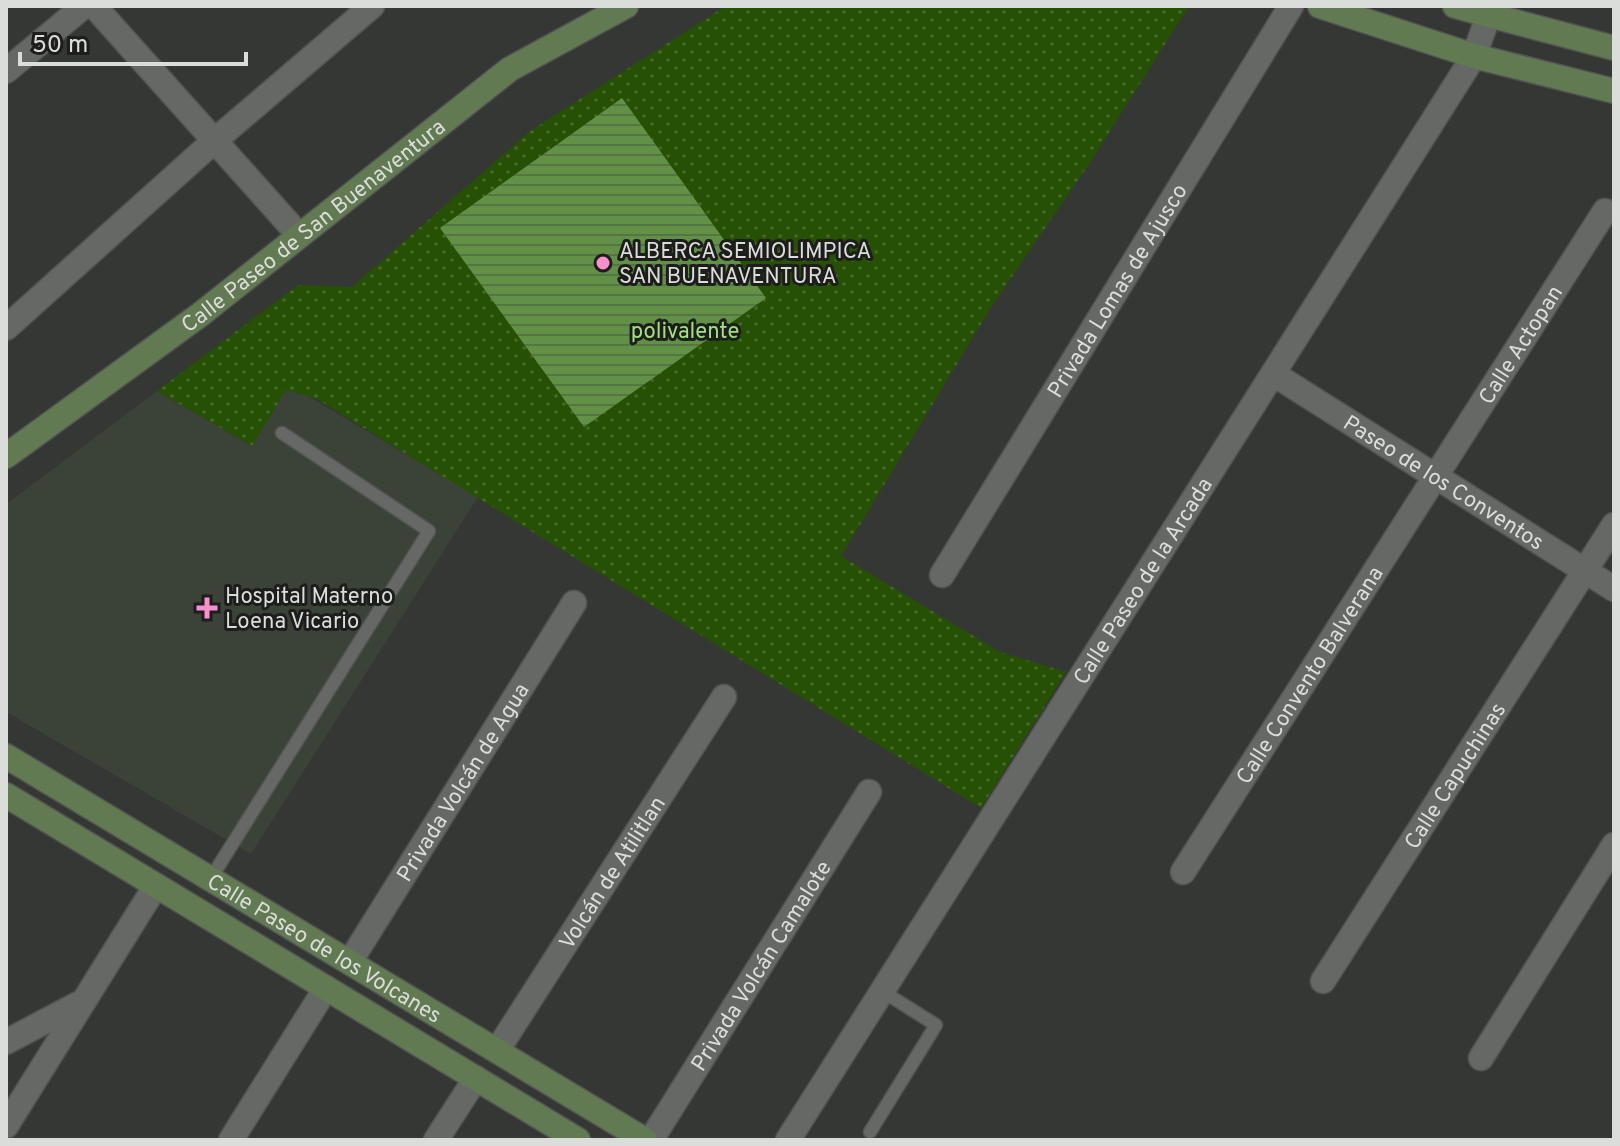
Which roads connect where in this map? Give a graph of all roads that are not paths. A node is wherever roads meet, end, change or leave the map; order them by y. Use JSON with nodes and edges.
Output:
{"nodes":[{"id":1,"x":84,"y":6,"type":"edge"},
{"id":2,"x":94,"y":6,"type":"edge"},
{"id":3,"x":372,"y":6,"type":"edge"},
{"id":4,"x":626,"y":6,"type":"edge"},
{"id":5,"x":1291,"y":6,"type":"edge"},
{"id":6,"x":1320,"y":6,"type":"edge"},
{"id":7,"x":1455,"y":6,"type":"edge"},
{"id":8,"x":1488,"y":17,"type":"junction"},
{"id":9,"x":1614,"y":48,"type":"edge"},
{"id":10,"x":1474,"y":56,"type":"junction"},
{"id":11,"x":6,"y":71,"type":"edge"},
{"id":12,"x":1614,"y":91,"type":"edge"},
{"id":13,"x":213,"y":142,"type":"junction"},
{"id":14,"x":1605,"y":211,"type":"dead end"},
{"id":15,"x":298,"y":234,"type":"junction"},
{"id":16,"x":10,"y":317,"type":"edge"},
{"id":17,"x":1275,"y":375,"type":"junction"},
{"id":18,"x":282,"y":433,"type":"dead end"},
{"id":19,"x":6,"y":456,"type":"edge"},
{"id":20,"x":1434,"y":475,"type":"junction"},
{"id":21,"x":1614,"y":525,"type":"edge"},
{"id":22,"x":1585,"y":571,"type":"junction"},
{"id":23,"x":942,"y":575,"type":"dead end"},
{"id":24,"x":1614,"y":589,"type":"edge"},
{"id":25,"x":574,"y":603,"type":"dead end"},
{"id":26,"x":724,"y":697,"type":"dead end"},
{"id":27,"x":6,"y":756,"type":"edge"},
{"id":28,"x":869,"y":792,"type":"dead end"},
{"id":29,"x":6,"y":795,"type":"edge"},
{"id":30,"x":1614,"y":845,"type":"edge"},
{"id":31,"x":1183,"y":872,"type":"dead end"},
{"id":32,"x":211,"y":878,"type":"junction"},
{"id":33,"x":155,"y":887,"type":"junction"},
{"id":34,"x":351,"y":960,"type":"junction"},
{"id":35,"x":1323,"y":981,"type":"dead end"},
{"id":36,"x":326,"y":988,"type":"junction"},
{"id":37,"x":882,"y":991,"type":"junction"},
{"id":38,"x":79,"y":1004,"type":"junction"},
{"id":39,"x":6,"y":1042,"type":"edge"},
{"id":40,"x":498,"y":1049,"type":"junction"},
{"id":41,"x":1481,"y":1058,"type":"dead end"},
{"id":42,"x":476,"y":1078,"type":"junction"},
{"id":43,"x":6,"y":1126,"type":"edge"},
{"id":44,"x":870,"y":1132,"type":"dead end"},
{"id":45,"x":231,"y":1140,"type":"edge"},
{"id":46,"x":436,"y":1140,"type":"edge"},
{"id":47,"x":578,"y":1140,"type":"edge"},
{"id":48,"x":648,"y":1140,"type":"edge"},
{"id":49,"x":788,"y":1140,"type":"edge"}],
"edges":[{"from":1,"to":11,"type":"street"},
{"from":2,"to":13,"type":"street"},
{"from":3,"to":13,"type":"street"},
{"from":4,"to":15,"type":"street","name":"Calle Paseo de San Buenaventura"},
{"from":5,"to":23,"type":"street","name":"Privada Lomas de Ajusco"},
{"from":6,"to":10,"type":"street"},
{"from":7,"to":8,"type":"street"},
{"from":8,"to":9,"type":"street"},
{"from":8,"to":10,"type":"street","name":"Calle Paseo de la Arcada"},
{"from":10,"to":12,"type":"street"},
{"from":10,"to":17,"type":"street","name":"Calle Paseo de la Arcada"},
{"from":13,"to":15,"type":"street"},
{"from":13,"to":16,"type":"street"},
{"from":14,"to":20,"type":"street","name":"Calle Actopan"},
{"from":15,"to":19,"type":"street","name":"Calle Paseo de San Buenaventura"},
{"from":17,"to":20,"type":"street","name":"Paseo de los Conventos"},
{"from":17,"to":37,"type":"street","name":"Calle Paseo de la Arcada"},
{"from":18,"to":32,"type":"lane"},
{"from":20,"to":22,"type":"street","name":"Paseo de los Conventos"},
{"from":20,"to":31,"type":"street","name":"Calle Convento Balverana"},
{"from":21,"to":22,"type":"street","name":"Calle Capuchinas"},
{"from":22,"to":24,"type":"street","name":"Paseo de los Conventos"},
{"from":22,"to":35,"type":"street","name":"Calle Capuchinas"},
{"from":25,"to":34,"type":"street","name":"Privada Volcán de Agua"},
{"from":26,"to":40,"type":"street","name":"Volcán de Atilitlan"},
{"from":27,"to":32,"type":"street","name":"Calle Paseo de los Volcanes"},
{"from":28,"to":48,"type":"street","name":"Privada Volcán Camalote"},
{"from":29,"to":33,"type":"street","name":"Calle Paseo de los Volcanes"},
{"from":30,"to":41,"type":"street"},
{"from":32,"to":34,"type":"street","name":"Calle Paseo de los Volcanes"},
{"from":33,"to":36,"type":"street","name":"Calle Paseo de los Volcanes"},
{"from":33,"to":38,"type":"street"},
{"from":34,"to":40,"type":"street","name":"Calle Paseo de los Volcanes"},
{"from":36,"to":42,"type":"street","name":"Calle Paseo de los Volcanes"},
{"from":36,"to":45,"type":"street"},
{"from":37,"to":44,"type":"lane"},
{"from":37,"to":49,"type":"street","name":"Calle Paseo de la Arcada"},
{"from":38,"to":39,"type":"street"},
{"from":38,"to":43,"type":"street"},
{"from":40,"to":48,"type":"street","name":"Calle Paseo de los Volcanes"},
{"from":42,"to":46,"type":"street"},
{"from":42,"to":47,"type":"street","name":"Calle Paseo de los Volcanes"}]}
